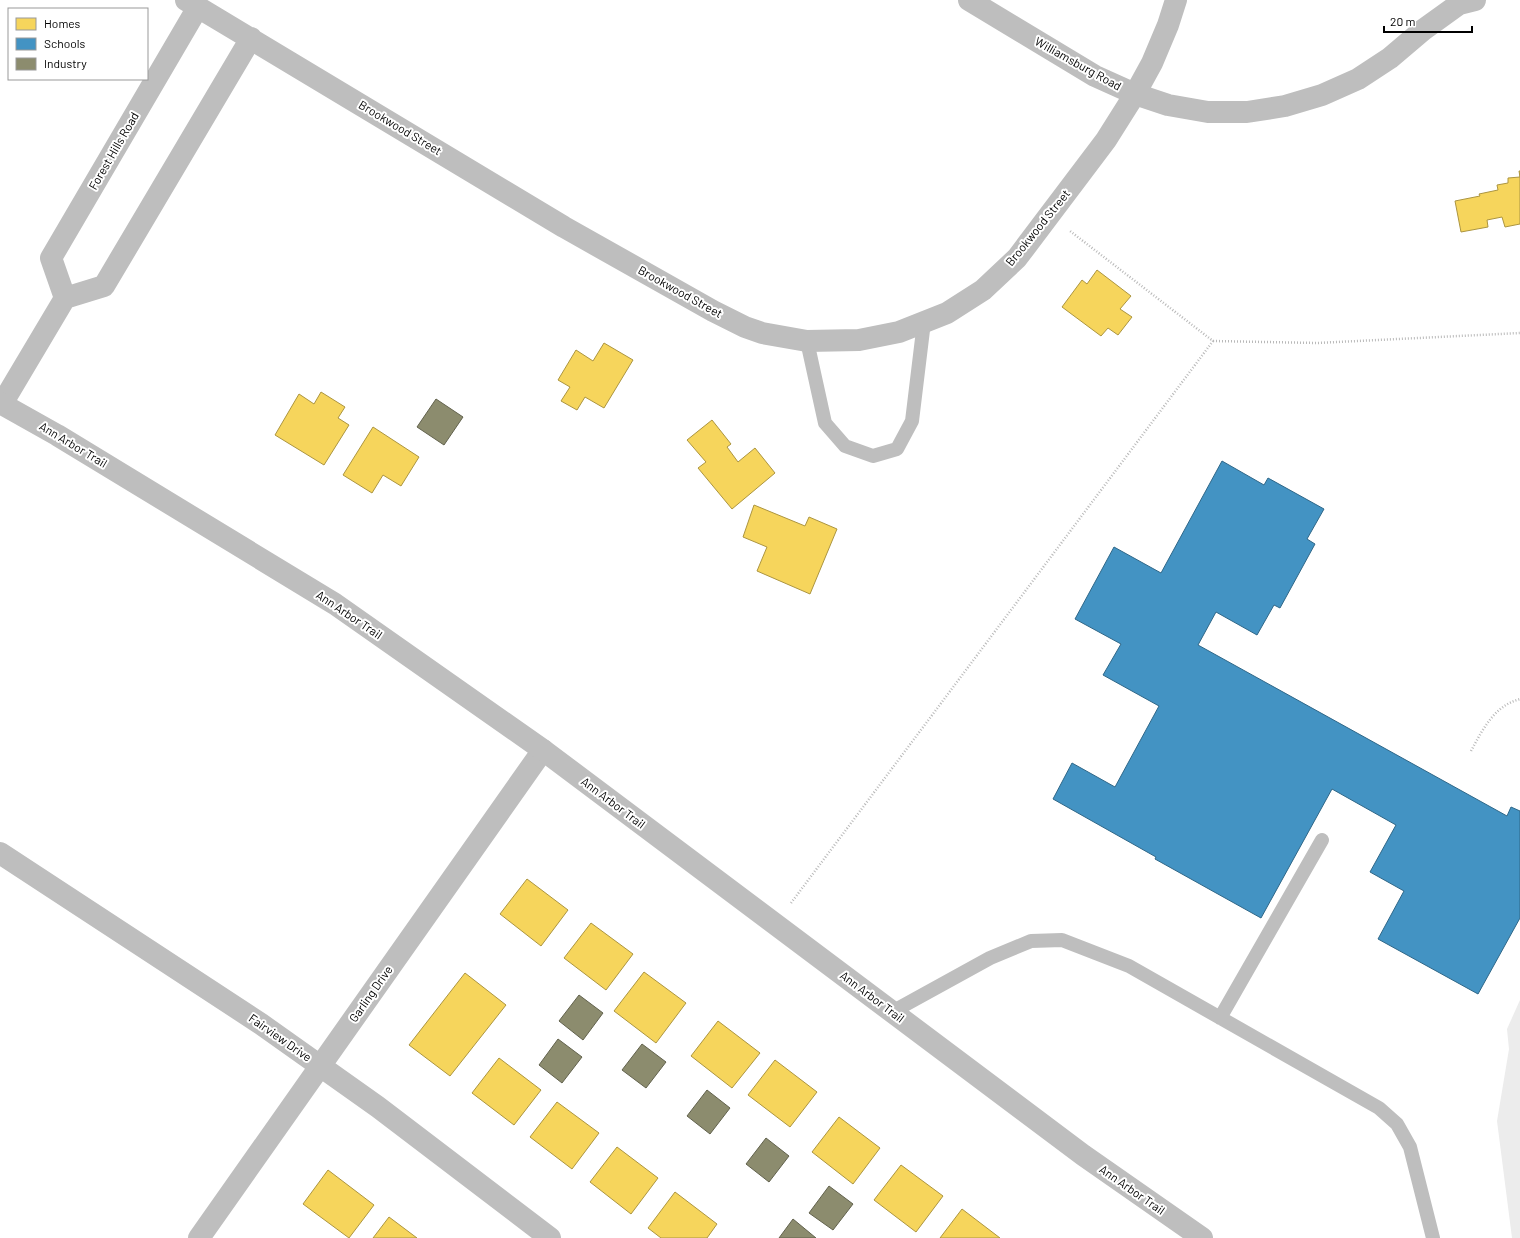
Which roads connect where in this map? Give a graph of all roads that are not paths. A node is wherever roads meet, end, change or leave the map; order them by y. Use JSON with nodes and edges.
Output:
{"nodes":[{"id":1,"x":969,"y":0,"type":"edge"},
{"id":2,"x":1176,"y":0,"type":"edge"},
{"id":3,"x":1475,"y":0,"type":"edge"},
{"id":4,"x":192,"y":4,"type":"edge"},
{"id":5,"x":251,"y":38,"type":"junction"},
{"id":6,"x":1135,"y":94,"type":"junction"},
{"id":7,"x":65,"y":298,"type":"junction"},
{"id":8,"x":924,"y":322,"type":"junction"},
{"id":9,"x":807,"y":341,"type":"junction"},
{"id":10,"x":1,"y":403,"type":"edge"},
{"id":11,"x":543,"y":750,"type":"junction"},
{"id":12,"x":1322,"y":840,"type":"dead end"},
{"id":13,"x":0,"y":853,"type":"edge"},
{"id":14,"x":892,"y":1012,"type":"junction"},
{"id":15,"x":1220,"y":1018,"type":"junction"},
{"id":16,"x":320,"y":1066,"type":"junction"},
{"id":17,"x":199,"y":1238,"type":"edge"},
{"id":18,"x":550,"y":1238,"type":"edge"},
{"id":19,"x":1202,"y":1238,"type":"edge"},
{"id":20,"x":1433,"y":1238,"type":"edge"}],
"edges":[{"from":1,"to":6,"type":"street","name":"Williamsburg Road"},
{"from":2,"to":6,"type":"street","name":"Brookwood Street"},
{"from":3,"to":6,"type":"street","name":"Williamsburg Road"},
{"from":4,"to":5,"type":"street","name":"Brookwood Street"},
{"from":4,"to":7,"type":"street","name":"Forest Hills Road"},
{"from":5,"to":7,"type":"street"},
{"from":5,"to":9,"type":"street","name":"Brookwood Street"},
{"from":6,"to":8,"type":"street","name":"Brookwood Street"},
{"from":7,"to":10,"type":"street"},
{"from":8,"to":9,"type":"street","name":"Brookwood Street"},
{"from":8,"to":9,"type":"lane"},
{"from":10,"to":11,"type":"street","name":"Ann Arbor Trail"},
{"from":11,"to":14,"type":"street","name":"Ann Arbor Trail"},
{"from":11,"to":16,"type":"street","name":"Garling Drive"},
{"from":12,"to":15,"type":"lane"},
{"from":13,"to":16,"type":"street","name":"Fairview Drive"},
{"from":14,"to":15,"type":"lane"},
{"from":14,"to":19,"type":"street","name":"Ann Arbor Trail"},
{"from":15,"to":20,"type":"lane"},
{"from":16,"to":17,"type":"street","name":"Garling Drive"},
{"from":16,"to":18,"type":"street","name":"Fairview Drive"}]}
